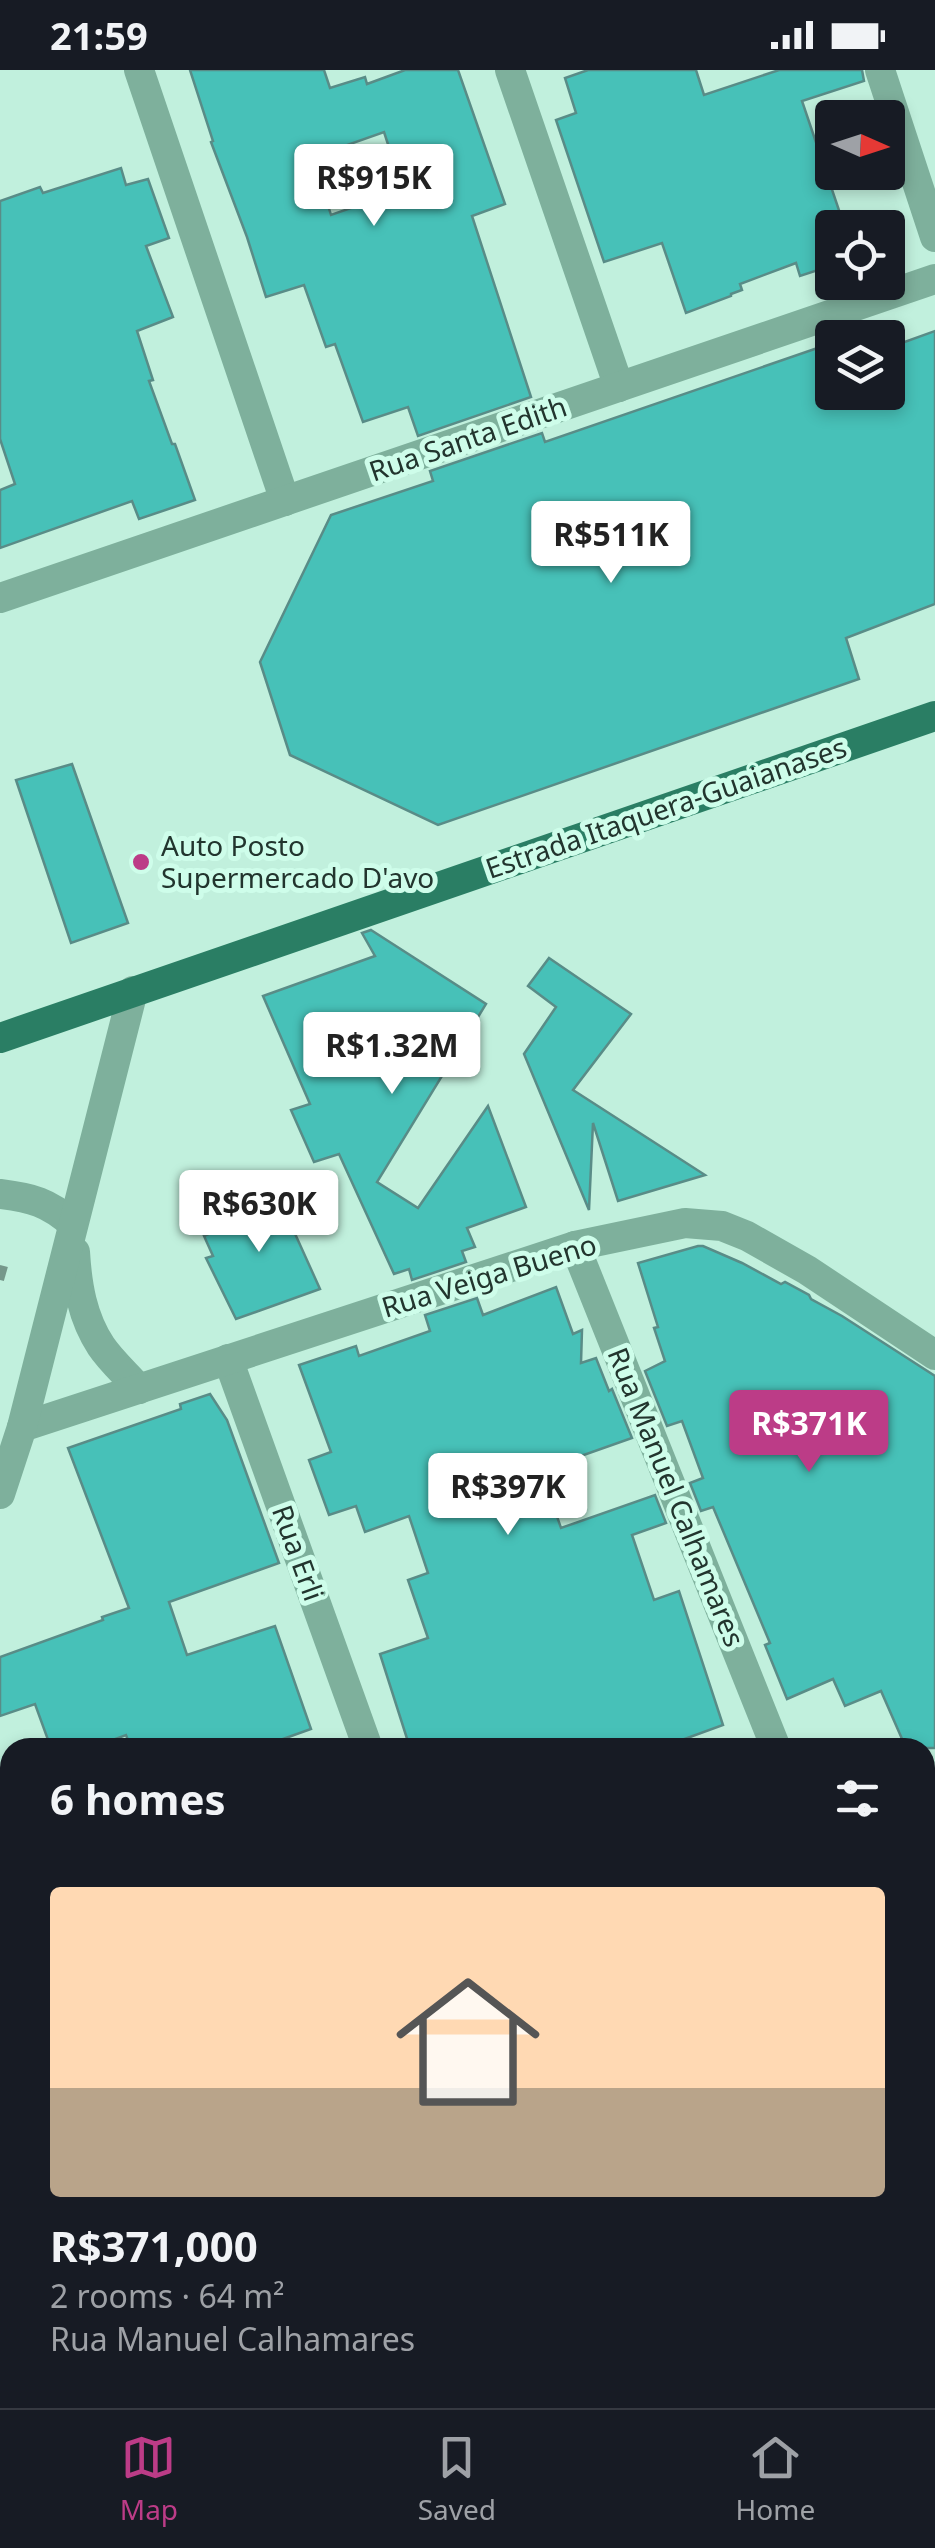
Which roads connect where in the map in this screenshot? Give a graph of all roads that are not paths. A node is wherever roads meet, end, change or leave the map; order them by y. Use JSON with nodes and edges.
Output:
{"nodes":[{"id":1,"x":139,"y":70,"type":"edge"},
{"id":2,"x":510,"y":70,"type":"edge"},
{"id":3,"x":880,"y":70,"type":"edge"},
{"id":4,"x":935,"y":237,"type":"edge"},
{"id":5,"x":935,"y":279,"type":"edge"},
{"id":6,"x":619,"y":387,"type":"junction"},
{"id":7,"x":284,"y":501,"type":"junction"},
{"id":8,"x":0,"y":598,"type":"edge"},
{"id":9,"x":935,"y":716,"type":"edge"},
{"id":10,"x":133,"y":991,"type":"junction"},
{"id":11,"x":0,"y":1038,"type":"edge"},
{"id":12,"x":0,"y":1194,"type":"edge"},
{"id":13,"x":73,"y":1224,"type":"junction"},
{"id":14,"x":575,"y":1246,"type":"junction"},
{"id":15,"x":935,"y":1355,"type":"edge"},
{"id":16,"x":228,"y":1359,"type":"junction"},
{"id":17,"x":140,"y":1389,"type":"junction"},
{"id":18,"x":22,"y":1427,"type":"junction"},
{"id":19,"x":0,"y":1494,"type":"edge"},
{"id":20,"x":364,"y":1738,"type":"edge"},
{"id":21,"x":772,"y":1738,"type":"edge"}],
"edges":[{"from":1,"to":7,"type":"street"},
{"from":2,"to":6,"type":"street"},
{"from":3,"to":4,"type":"street"},
{"from":5,"to":6,"type":"street","name":"Rua Santa Edith"},
{"from":6,"to":7,"type":"street","name":"Rua Santa Edith"},
{"from":7,"to":8,"type":"street","name":"Rua Santa Edith"},
{"from":9,"to":10,"type":"main road","name":"Estrada Itaquera-Guaianases"},
{"from":10,"to":11,"type":"main road","name":"Estrada Itaquera-Guaianases"},
{"from":10,"to":13,"type":"street"},
{"from":12,"to":13,"type":"street"},
{"from":13,"to":17,"type":"street"},
{"from":13,"to":18,"type":"street"},
{"from":14,"to":15,"type":"street","name":"Rua Veiga Bueno"},
{"from":14,"to":16,"type":"street","name":"Rua Veiga Bueno"},
{"from":14,"to":21,"type":"street","name":"Rua Manuel Calhamares"},
{"from":16,"to":17,"type":"street","name":"Rua Veiga Bueno"},
{"from":16,"to":20,"type":"street","name":"Rua Erli"},
{"from":17,"to":18,"type":"street","name":"Rua Veiga Bueno"},
{"from":18,"to":19,"type":"street"}]}
